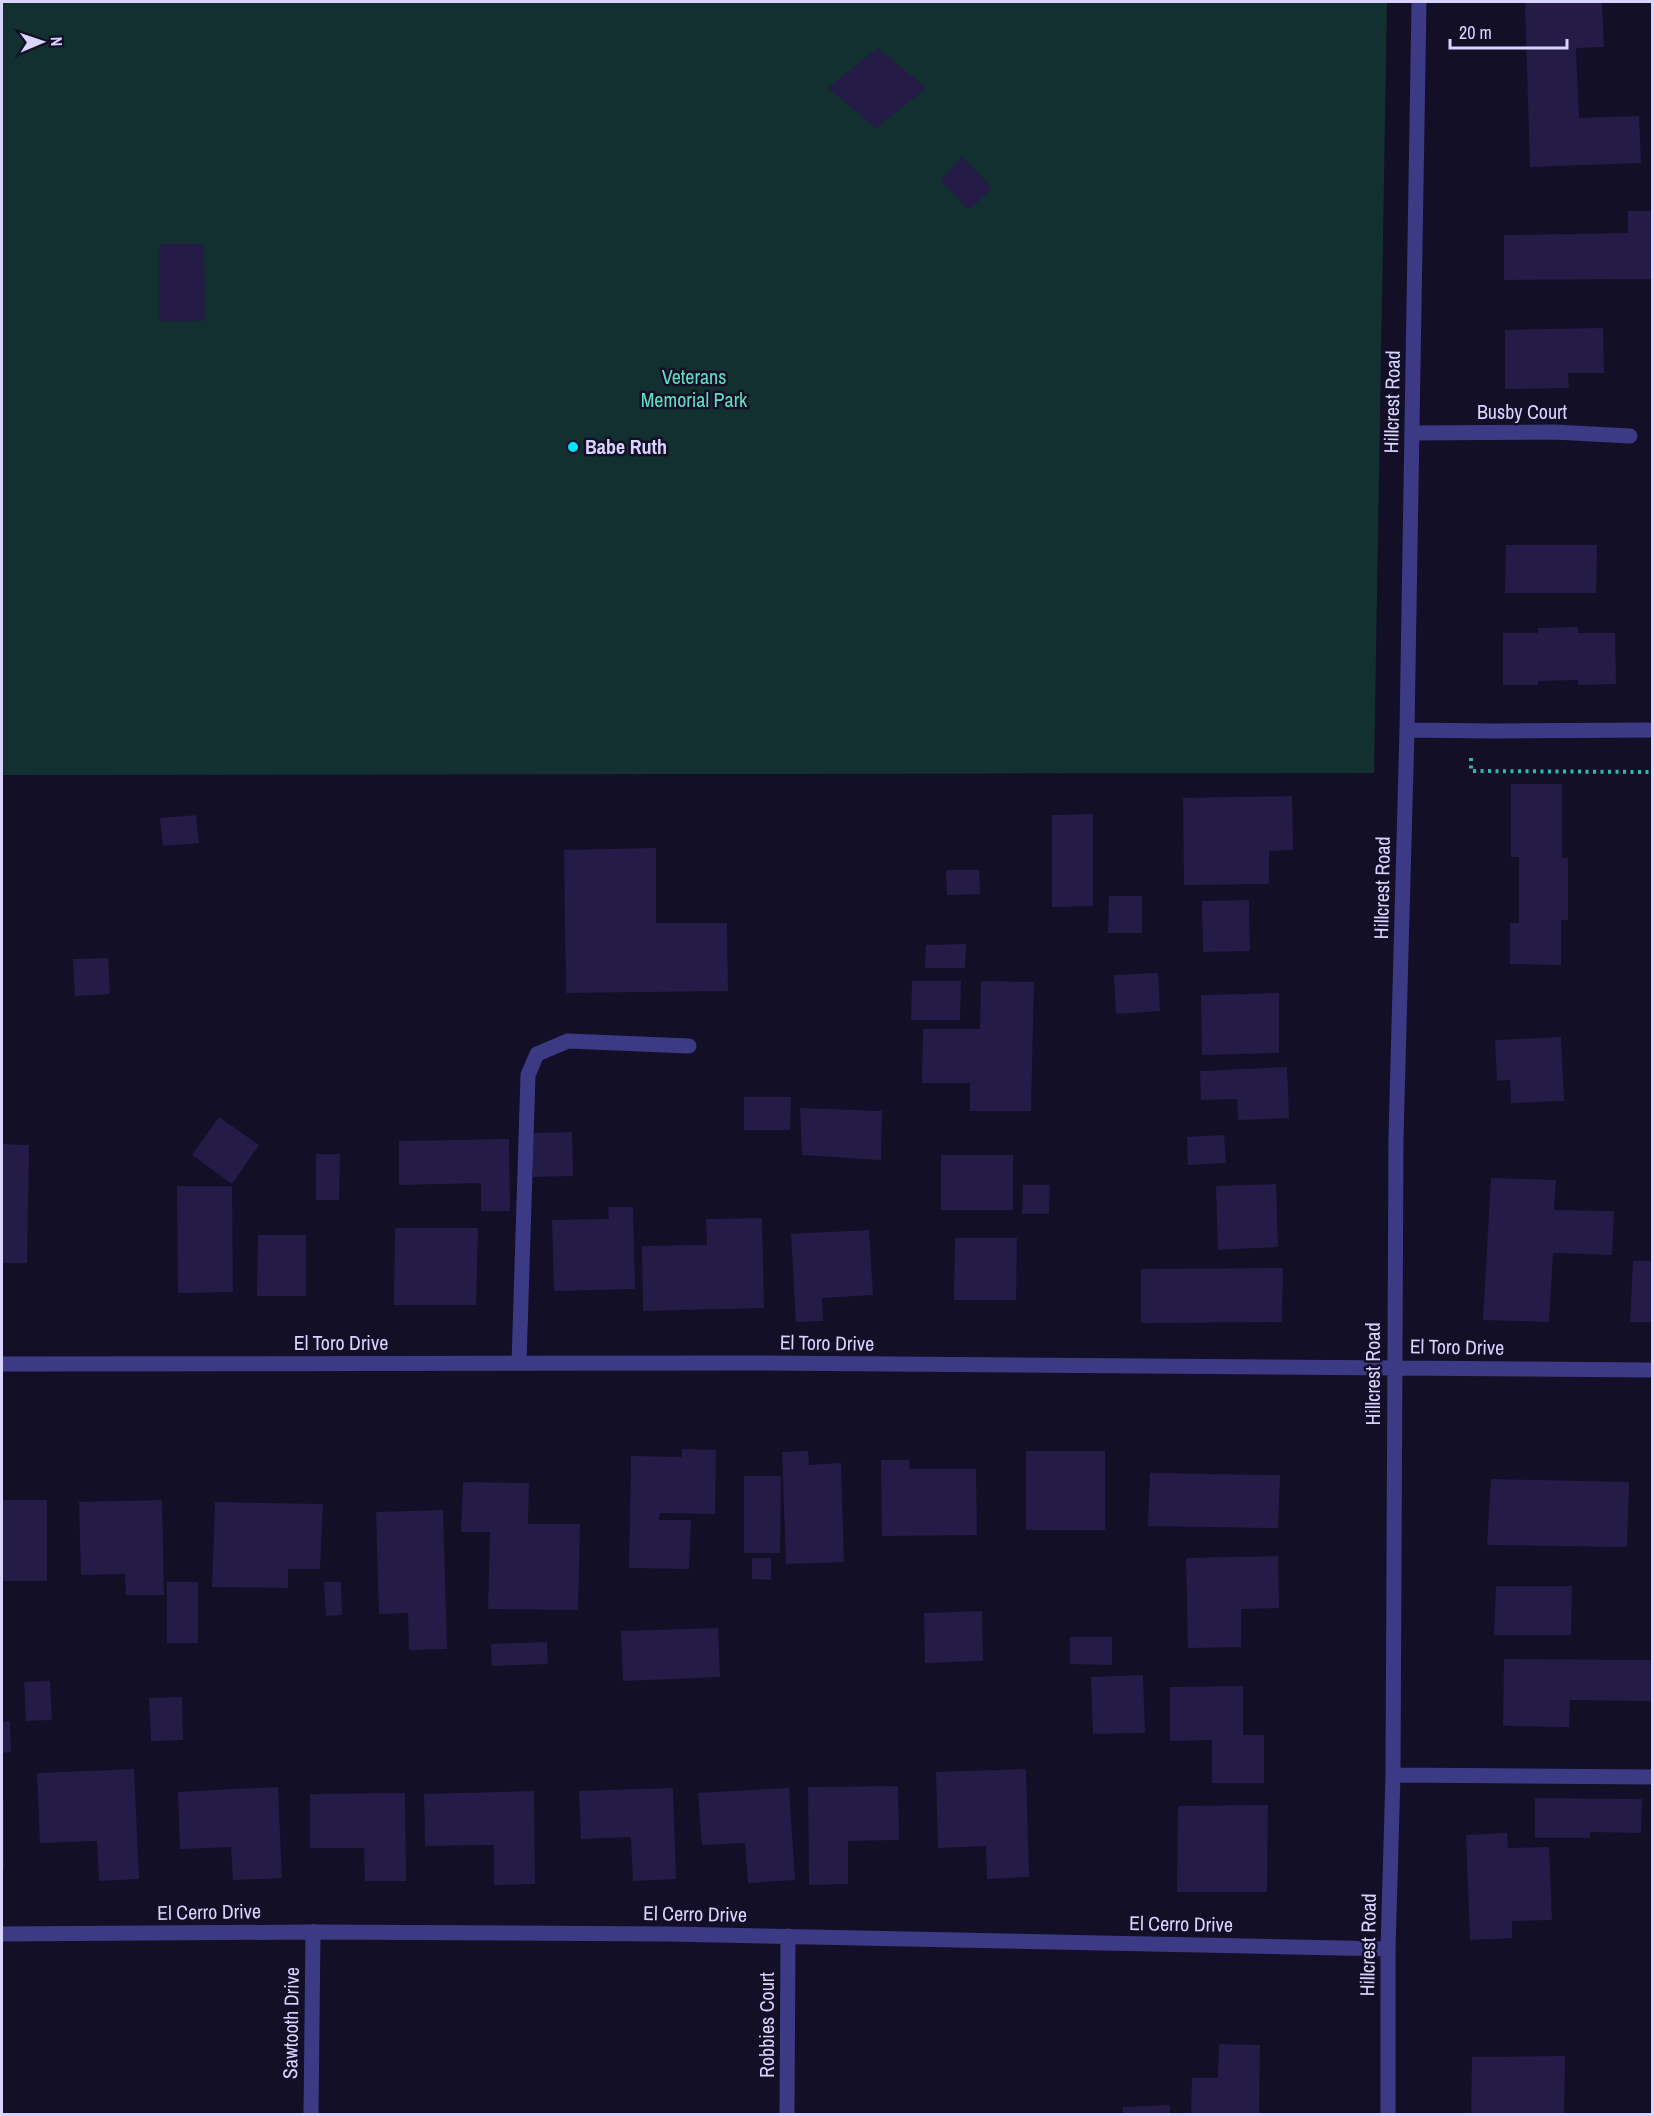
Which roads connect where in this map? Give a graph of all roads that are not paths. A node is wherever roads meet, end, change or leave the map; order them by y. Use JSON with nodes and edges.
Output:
{"nodes":[{"id":1,"x":1419,"y":2,"type":"edge"},
{"id":2,"x":1412,"y":433,"type":"junction"},
{"id":3,"x":1630,"y":436,"type":"dead end"},
{"id":4,"x":1407,"y":730,"type":"junction"},
{"id":5,"x":1653,"y":730,"type":"edge"},
{"id":6,"x":688,"y":1046,"type":"dead end"},
{"id":7,"x":519,"y":1363,"type":"junction"},
{"id":8,"x":2,"y":1364,"type":"edge"},
{"id":9,"x":1394,"y":1368,"type":"junction"},
{"id":10,"x":1653,"y":1370,"type":"edge"},
{"id":11,"x":1393,"y":1775,"type":"junction"},
{"id":12,"x":1653,"y":1777,"type":"edge"},
{"id":13,"x":313,"y":1932,"type":"junction"},
{"id":14,"x":2,"y":1934,"type":"edge"},
{"id":15,"x":788,"y":1936,"type":"junction"},
{"id":16,"x":1388,"y":1949,"type":"junction"},
{"id":17,"x":311,"y":2115,"type":"edge"},
{"id":18,"x":787,"y":2115,"type":"edge"},
{"id":19,"x":1388,"y":2115,"type":"edge"}],
"edges":[{"from":1,"to":2,"type":"street","name":"Hillcrest Road"},
{"from":2,"to":3,"type":"street","name":"Busby Court"},
{"from":2,"to":4,"type":"street","name":"Hillcrest Road"},
{"from":4,"to":5,"type":"street"},
{"from":4,"to":9,"type":"street","name":"Hillcrest Road"},
{"from":6,"to":7,"type":"street"},
{"from":7,"to":8,"type":"street","name":"El Toro Drive"},
{"from":7,"to":9,"type":"street","name":"El Toro Drive"},
{"from":9,"to":10,"type":"street","name":"El Toro Drive"},
{"from":9,"to":11,"type":"street","name":"Hillcrest Road"},
{"from":11,"to":12,"type":"street"},
{"from":11,"to":16,"type":"street","name":"Hillcrest Road"},
{"from":13,"to":14,"type":"street","name":"El Cerro Drive"},
{"from":13,"to":15,"type":"street","name":"El Cerro Drive"},
{"from":13,"to":17,"type":"street","name":"Sawtooth Drive"},
{"from":15,"to":16,"type":"street","name":"El Cerro Drive"},
{"from":15,"to":18,"type":"street","name":"Robbies Court"},
{"from":16,"to":19,"type":"street","name":"Hillcrest Road"}]}
